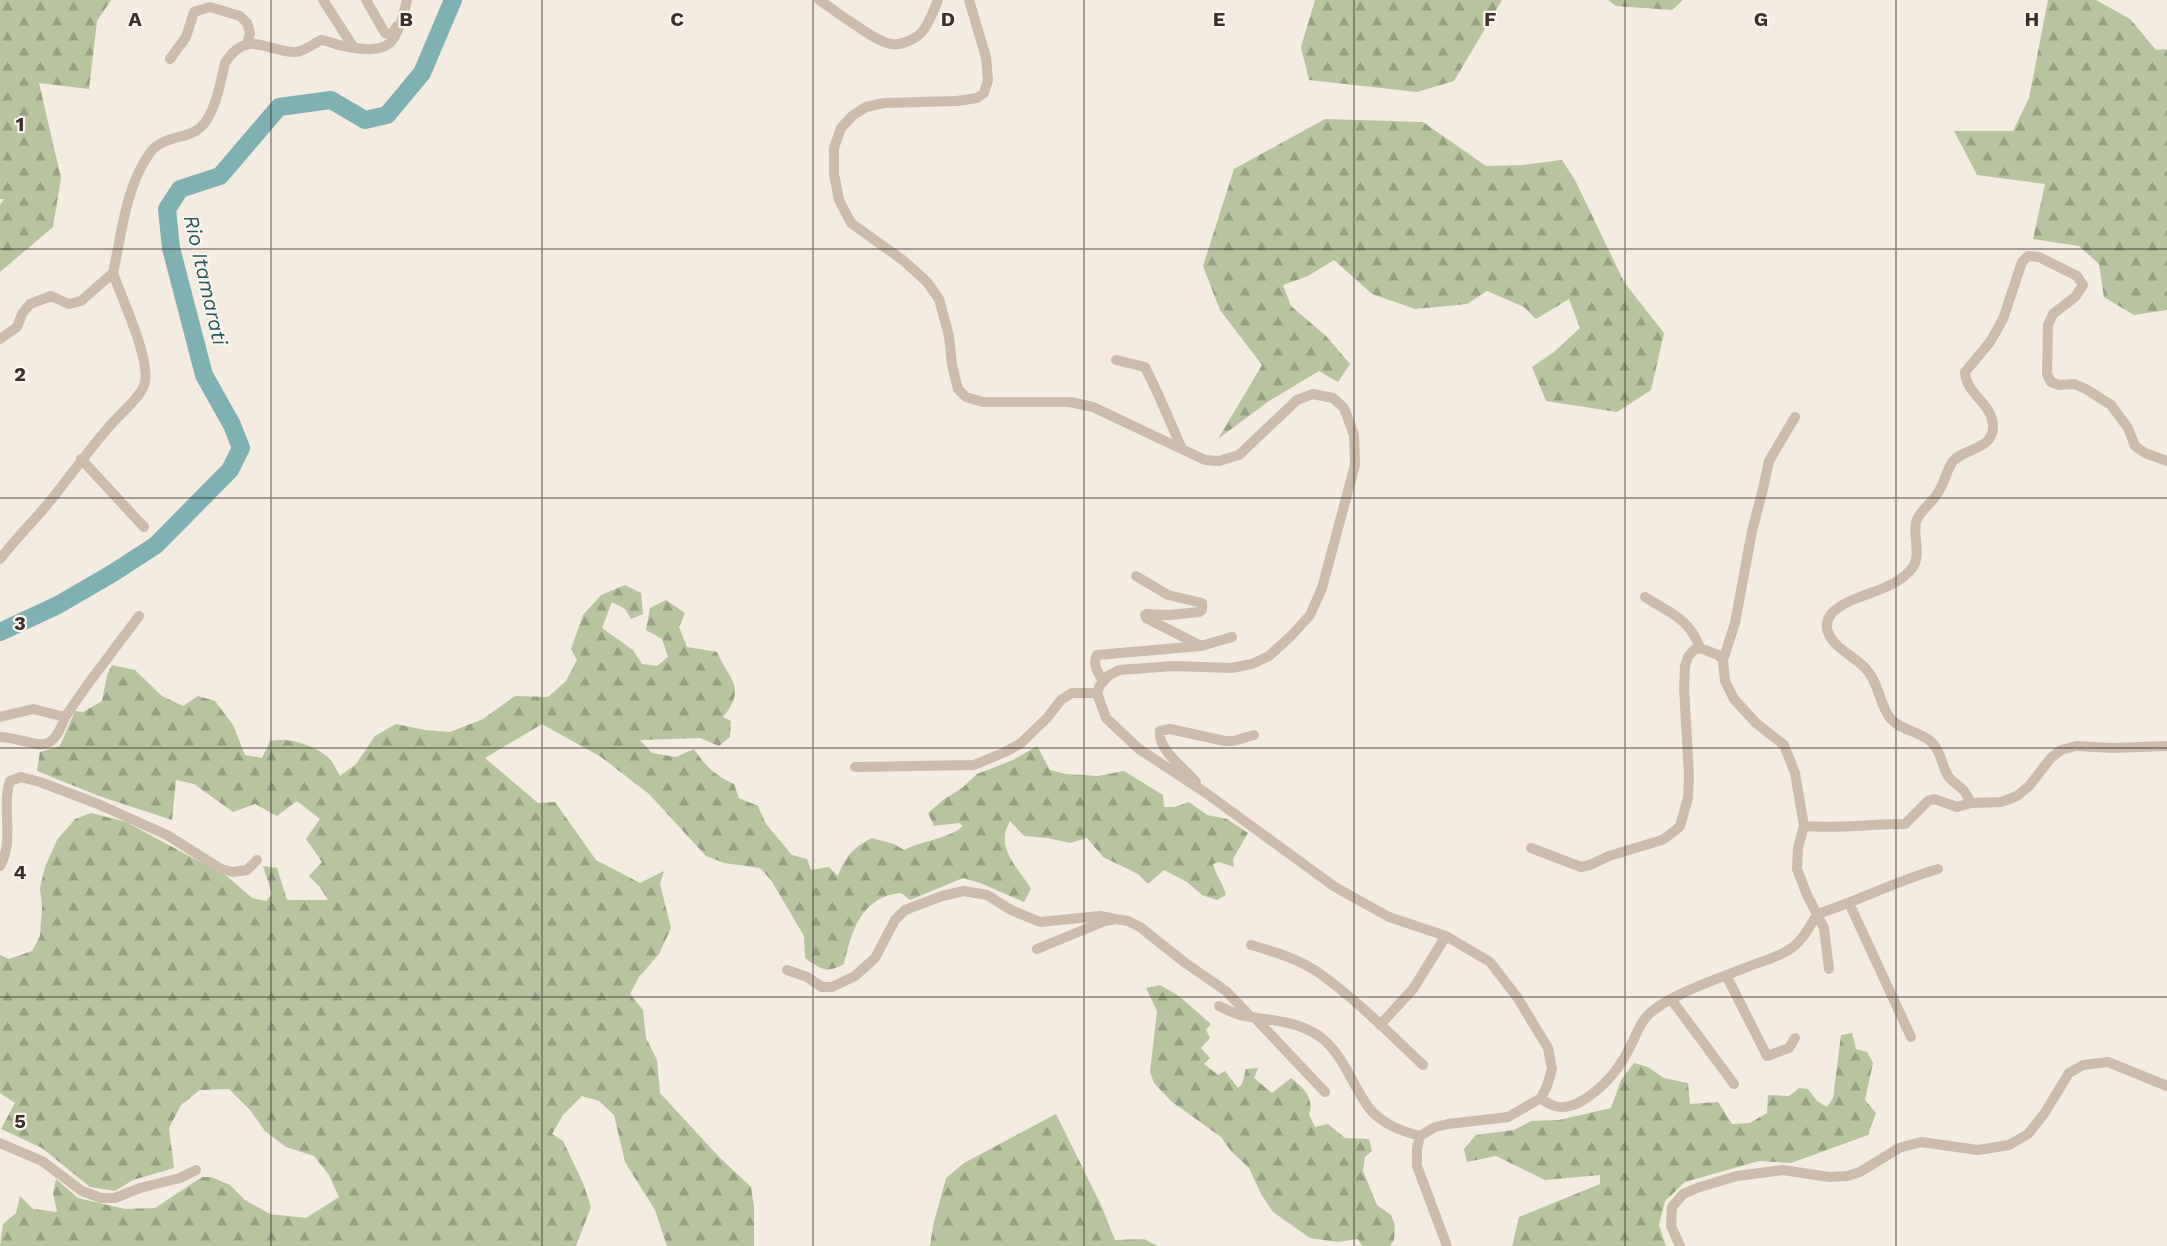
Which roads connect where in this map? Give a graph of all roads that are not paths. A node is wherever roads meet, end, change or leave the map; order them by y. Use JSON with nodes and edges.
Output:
{"nodes":[{"id":1,"x":322,"y":0,"type":"edge"},
{"id":2,"x":366,"y":0,"type":"edge"},
{"id":3,"x":406,"y":0,"type":"edge"},
{"id":4,"x":819,"y":0,"type":"edge"},
{"id":5,"x":938,"y":0,"type":"edge"},
{"id":6,"x":969,"y":0,"type":"edge"},
{"id":7,"x":247,"y":45,"type":"junction"},
{"id":8,"x":354,"y":48,"type":"junction"},
{"id":9,"x":170,"y":59,"type":"dead end"},
{"id":10,"x":113,"y":273,"type":"junction"},
{"id":11,"x":0,"y":339,"type":"edge"},
{"id":12,"x":1116,"y":360,"type":"dead end"},
{"id":13,"x":1795,"y":417,"type":"dead end"},
{"id":14,"x":1182,"y":449,"type":"junction"},
{"id":15,"x":81,"y":459,"type":"junction"},
{"id":16,"x":2167,"y":461,"type":"edge"},
{"id":17,"x":144,"y":527,"type":"dead end"},
{"id":18,"x":0,"y":558,"type":"edge"},
{"id":19,"x":1136,"y":576,"type":"dead end"},
{"id":20,"x":1645,"y":597,"type":"dead end"},
{"id":21,"x":139,"y":616,"type":"dead end"},
{"id":22,"x":1232,"y":637,"type":"dead end"},
{"id":23,"x":1202,"y":646,"type":"junction"},
{"id":24,"x":1700,"y":648,"type":"junction"},
{"id":25,"x":1723,"y":660,"type":"junction"},
{"id":26,"x":1104,"y":681,"type":"junction"},
{"id":27,"x":1097,"y":693,"type":"junction"},
{"id":28,"x":0,"y":717,"type":"edge"},
{"id":29,"x":65,"y":717,"type":"junction"},
{"id":30,"x":1254,"y":735,"type":"dead end"},
{"id":31,"x":0,"y":737,"type":"edge"},
{"id":32,"x":2167,"y":746,"type":"edge"},
{"id":33,"x":855,"y":767,"type":"dead end"},
{"id":34,"x":1206,"y":793,"type":"junction"},
{"id":35,"x":1971,"y":803,"type":"junction"},
{"id":36,"x":1804,"y":826,"type":"junction"},
{"id":37,"x":1531,"y":848,"type":"dead end"},
{"id":38,"x":257,"y":860,"type":"dead end"},
{"id":39,"x":0,"y":866,"type":"edge"},
{"id":40,"x":1938,"y":868,"type":"dead end"},
{"id":41,"x":1849,"y":903,"type":"junction"},
{"id":42,"x":1817,"y":914,"type":"junction"},
{"id":43,"x":1116,"y":918,"type":"junction"},
{"id":44,"x":1446,"y":936,"type":"junction"},
{"id":45,"x":1251,"y":945,"type":"dead end"},
{"id":46,"x":1037,"y":949,"type":"dead end"},
{"id":47,"x":1829,"y":969,"type":"dead end"},
{"id":48,"x":787,"y":970,"type":"dead end"},
{"id":49,"x":1727,"y":977,"type":"junction"},
{"id":50,"x":1671,"y":999,"type":"junction"},
{"id":51,"x":1219,"y":1006,"type":"dead end"},
{"id":52,"x":1253,"y":1017,"type":"junction"},
{"id":53,"x":1380,"y":1025,"type":"junction"},
{"id":54,"x":1911,"y":1037,"type":"dead end"},
{"id":55,"x":1795,"y":1038,"type":"dead end"},
{"id":56,"x":1423,"y":1065,"type":"dead end"},
{"id":57,"x":1734,"y":1084,"type":"dead end"},
{"id":58,"x":2167,"y":1086,"type":"edge"},
{"id":59,"x":1325,"y":1092,"type":"dead end"},
{"id":60,"x":1541,"y":1098,"type":"junction"},
{"id":61,"x":1420,"y":1136,"type":"junction"},
{"id":62,"x":0,"y":1143,"type":"edge"},
{"id":63,"x":196,"y":1170,"type":"dead end"},
{"id":64,"x":1447,"y":1246,"type":"edge"},
{"id":65,"x":1680,"y":1246,"type":"edge"}],
"edges":[{"from":1,"to":8,"type":"street"},
{"from":2,"to":3,"type":"street"},
{"from":3,"to":8,"type":"street"},
{"from":4,"to":5,"type":"street"},
{"from":6,"to":14,"type":"street"},
{"from":7,"to":8,"type":"street"},
{"from":7,"to":9,"type":"street"},
{"from":7,"to":10,"type":"street"},
{"from":10,"to":11,"type":"street"},
{"from":10,"to":15,"type":"street"},
{"from":12,"to":14,"type":"street"},
{"from":13,"to":25,"type":"street"},
{"from":14,"to":26,"type":"street"},
{"from":15,"to":17,"type":"street"},
{"from":15,"to":18,"type":"street"},
{"from":16,"to":35,"type":"street"},
{"from":19,"to":23,"type":"street"},
{"from":20,"to":24,"type":"street"},
{"from":21,"to":29,"type":"street"},
{"from":22,"to":23,"type":"street"},
{"from":23,"to":26,"type":"street"},
{"from":24,"to":25,"type":"street"},
{"from":24,"to":37,"type":"street"},
{"from":25,"to":36,"type":"street"},
{"from":26,"to":27,"type":"street"},
{"from":27,"to":33,"type":"street"},
{"from":27,"to":34,"type":"street"},
{"from":28,"to":29,"type":"street"},
{"from":29,"to":31,"type":"street"},
{"from":30,"to":34,"type":"street"},
{"from":32,"to":35,"type":"street"},
{"from":34,"to":44,"type":"street"},
{"from":35,"to":36,"type":"street"},
{"from":36,"to":42,"type":"street"},
{"from":38,"to":39,"type":"street"},
{"from":40,"to":41,"type":"street"},
{"from":41,"to":42,"type":"street"},
{"from":41,"to":54,"type":"street"},
{"from":42,"to":47,"type":"street"},
{"from":42,"to":49,"type":"street"},
{"from":43,"to":46,"type":"street"},
{"from":43,"to":48,"type":"street"},
{"from":43,"to":52,"type":"street"},
{"from":44,"to":53,"type":"street"},
{"from":44,"to":60,"type":"street"},
{"from":45,"to":53,"type":"street"},
{"from":49,"to":50,"type":"street"},
{"from":49,"to":55,"type":"street"},
{"from":50,"to":57,"type":"street"},
{"from":50,"to":60,"type":"street"},
{"from":51,"to":52,"type":"street"},
{"from":52,"to":59,"type":"street"},
{"from":52,"to":61,"type":"street"},
{"from":53,"to":56,"type":"street"},
{"from":58,"to":65,"type":"street"},
{"from":60,"to":61,"type":"street"},
{"from":61,"to":64,"type":"street"},
{"from":62,"to":63,"type":"street"}]}
